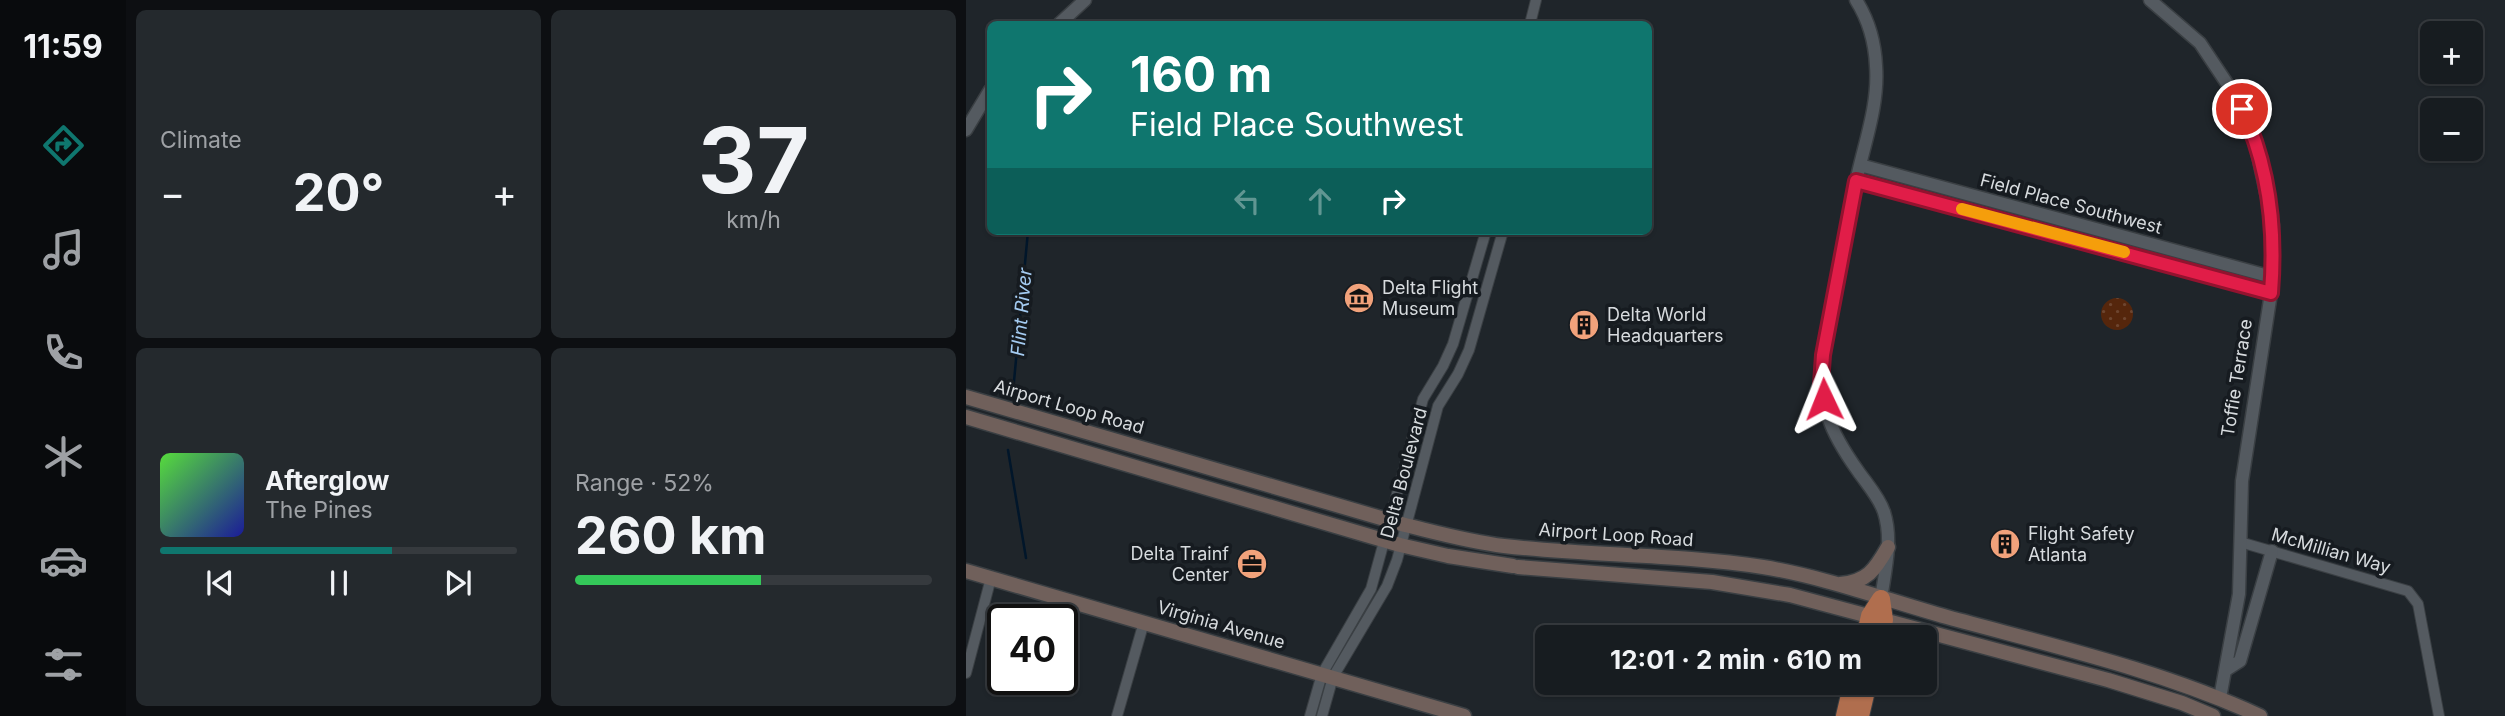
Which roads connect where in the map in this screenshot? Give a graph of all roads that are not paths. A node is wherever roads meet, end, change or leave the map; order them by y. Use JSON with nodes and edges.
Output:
{"nodes":[{"id":1,"x":1085,"y":0,"type":"edge"},
{"id":2,"x":1536,"y":0,"type":"edge"},
{"id":3,"x":1856,"y":0,"type":"edge"},
{"id":4,"x":2150,"y":0,"type":"edge"},
{"id":5,"x":1062,"y":21,"type":"edge"},
{"id":6,"x":1531,"y":21,"type":"edge"},
{"id":7,"x":987,"y":95,"type":"edge"},
{"id":8,"x":966,"y":130,"type":"edge"},
{"id":9,"x":1860,"y":165,"type":"junction"},
{"id":10,"x":1856,"y":181,"type":"junction"},
{"id":11,"x":2000,"y":203,"type":"junction"},
{"id":12,"x":1996,"y":218,"type":"junction"},
{"id":13,"x":2098,"y":230,"type":"junction"},
{"id":14,"x":1485,"y":235,"type":"edge"},
{"id":15,"x":1502,"y":235,"type":"edge"},
{"id":16,"x":2093,"y":244,"type":"junction"},
{"id":17,"x":2175,"y":250,"type":"junction"},
{"id":18,"x":2170,"y":264,"type":"junction"},
{"id":19,"x":2272,"y":277,"type":"junction"},
{"id":20,"x":2271,"y":293,"type":"junction"},
{"id":21,"x":966,"y":397,"type":"edge"},
{"id":22,"x":966,"y":417,"type":"edge"},
{"id":23,"x":1389,"y":520,"type":"junction"},
{"id":24,"x":1405,"y":525,"type":"junction"},
{"id":25,"x":1384,"y":540,"type":"junction"},
{"id":26,"x":2240,"y":542,"type":"junction"},
{"id":27,"x":1400,"y":545,"type":"junction"},
{"id":28,"x":1888,"y":547,"type":"junction"},
{"id":29,"x":2272,"y":551,"type":"junction"},
{"id":30,"x":966,"y":571,"type":"edge"},
{"id":31,"x":991,"y":578,"type":"junction"},
{"id":32,"x":1835,"y":585,"type":"junction"},
{"id":33,"x":1881,"y":599,"type":"junction"},
{"id":34,"x":1144,"y":622,"type":"junction"},
{"id":35,"x":1878,"y":624,"type":"edge"},
{"id":36,"x":2226,"y":670,"type":"junction"},
{"id":37,"x":966,"y":673,"type":"edge"},
{"id":38,"x":1328,"y":676,"type":"junction"},
{"id":39,"x":1850,"y":695,"type":"edge"},
{"id":40,"x":1865,"y":695,"type":"edge"},
{"id":41,"x":2220,"y":698,"type":"junction"},
{"id":42,"x":1117,"y":716,"type":"edge"},
{"id":43,"x":1310,"y":716,"type":"edge"},
{"id":44,"x":1322,"y":716,"type":"edge"},
{"id":45,"x":1464,"y":716,"type":"edge"},
{"id":46,"x":1845,"y":716,"type":"edge"},
{"id":47,"x":1860,"y":716,"type":"edge"},
{"id":48,"x":2214,"y":716,"type":"edge"},
{"id":49,"x":2260,"y":716,"type":"edge"},
{"id":50,"x":2439,"y":716,"type":"edge"}],
"edges":[{"from":1,"to":5,"type":"street"},
{"from":2,"to":6,"type":"street"},
{"from":3,"to":9,"type":"street"},
{"from":4,"to":19,"type":"street","name":"Toffie Terrace"},
{"from":7,"to":8,"type":"street"},
{"from":9,"to":10,"type":"street"},
{"from":9,"to":11,"type":"street","name":"Field Place Southwest"},
{"from":10,"to":12,"type":"street","name":"Field Place Southwest"},
{"from":10,"to":28,"type":"street"},
{"from":11,"to":12,"type":"street"},
{"from":11,"to":13,"type":"street","name":"Field Place Southwest"},
{"from":12,"to":16,"type":"street","name":"Field Place Southwest"},
{"from":13,"to":16,"type":"street"},
{"from":13,"to":17,"type":"street","name":"Field Place Southwest"},
{"from":14,"to":23,"type":"street","name":"Delta Boulevard"},
{"from":15,"to":24,"type":"street","name":"Delta Boulevard"},
{"from":16,"to":18,"type":"street","name":"Field Place Southwest"},
{"from":17,"to":18,"type":"street"},
{"from":17,"to":19,"type":"street","name":"Field Place Southwest"},
{"from":18,"to":20,"type":"street","name":"Field Place Southwest"},
{"from":19,"to":20,"type":"street","name":"Toffie Terrace"},
{"from":20,"to":26,"type":"street","name":"Toffie Terrace"},
{"from":21,"to":23,"type":"main road","name":"Airport Loop Road"},
{"from":22,"to":25,"type":"main road"},
{"from":23,"to":24,"type":"main road","name":"Airport Loop Road"},
{"from":23,"to":25,"type":"street","name":"Delta Boulevard"},
{"from":24,"to":27,"type":"street","name":"Delta Boulevard"},
{"from":24,"to":32,"type":"main road","name":"Airport Loop Road"},
{"from":25,"to":27,"type":"main road"},
{"from":25,"to":38,"type":"street","name":"Delta Boulevard"},
{"from":26,"to":29,"type":"street","name":"McMillian Way"},
{"from":26,"to":36,"type":"street","name":"Toffie Terrace"},
{"from":27,"to":35,"type":"main road"},
{"from":27,"to":38,"type":"street","name":"Delta Boulevard"},
{"from":28,"to":32,"type":"main road"},
{"from":28,"to":33,"type":"street"},
{"from":29,"to":36,"type":"street"},
{"from":29,"to":50,"type":"street","name":"McMillian Way"},
{"from":30,"to":31,"type":"main road","name":"Virginia Avenue"},
{"from":31,"to":34,"type":"main road","name":"Virginia Avenue"},
{"from":31,"to":37,"type":"street"},
{"from":32,"to":33,"type":"main road","name":"Airport Loop Road"},
{"from":33,"to":35,"type":"highway"},
{"from":33,"to":41,"type":"main road","name":"Airport Loop Road"},
{"from":34,"to":38,"type":"main road","name":"Virginia Avenue"},
{"from":34,"to":42,"type":"street"},
{"from":35,"to":48,"type":"main road"},
{"from":36,"to":41,"type":"street","name":"Toffie Terrace"},
{"from":38,"to":43,"type":"street"},
{"from":38,"to":44,"type":"street"},
{"from":38,"to":45,"type":"main road","name":"Virginia Avenue"},
{"from":39,"to":46,"type":"highway"},
{"from":40,"to":47,"type":"highway"},
{"from":41,"to":48,"type":"main road","name":"Toffie Terrace"},
{"from":41,"to":49,"type":"main road","name":"Airport Loop Road"}]}
